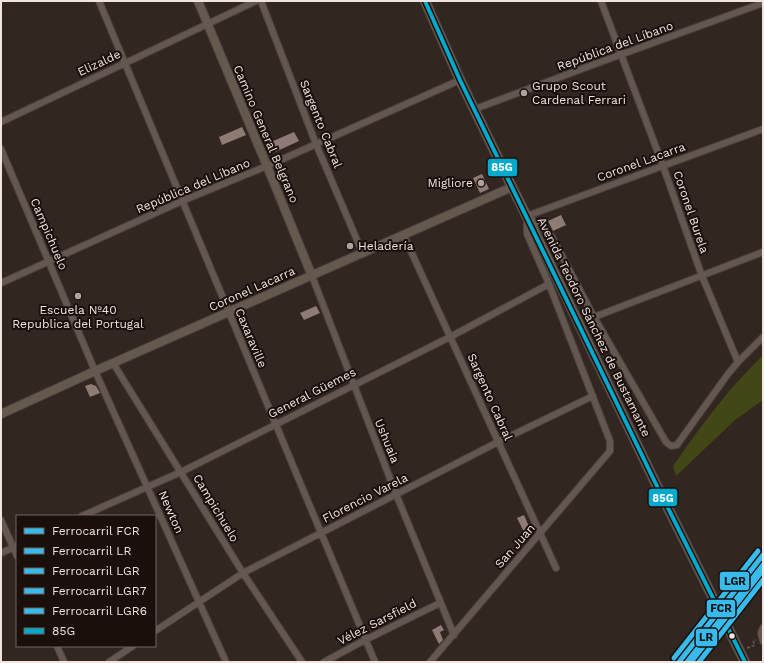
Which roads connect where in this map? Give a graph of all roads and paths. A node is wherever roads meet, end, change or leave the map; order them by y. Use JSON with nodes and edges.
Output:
{"nodes":[{"id":1,"x":99,"y":1,"type":"edge"},
{"id":2,"x":198,"y":1,"type":"edge"},
{"id":3,"x":256,"y":1,"type":"edge"},
{"id":4,"x":261,"y":1,"type":"edge"},
{"id":5,"x":425,"y":1,"type":"edge"},
{"id":6,"x":601,"y":1,"type":"edge"},
{"id":7,"x":762,"y":4,"type":"edge"},
{"id":8,"x":207,"y":24,"type":"junction"},
{"id":9,"x":621,"y":55,"type":"junction"},
{"id":10,"x":126,"y":63,"type":"junction"},
{"id":11,"x":460,"y":80,"type":"junction"},
{"id":12,"x":475,"y":110,"type":"junction"},
{"id":13,"x":1,"y":122,"type":"edge"},
{"id":14,"x":763,"y":130,"type":"edge"},
{"id":15,"x":316,"y":144,"type":"junction"},
{"id":16,"x":1,"y":149,"type":"edge"},
{"id":17,"x":267,"y":166,"type":"junction"},
{"id":18,"x":663,"y":166,"type":"junction"},
{"id":19,"x":512,"y":187,"type":"junction"},
{"id":20,"x":182,"y":201,"type":"junction"},
{"id":21,"x":527,"y":216,"type":"junction"},
{"id":22,"x":404,"y":236,"type":"junction"},
{"id":23,"x":763,"y":252,"type":"edge"},
{"id":24,"x":363,"y":254,"type":"junction"},
{"id":25,"x":48,"y":262,"type":"junction"},
{"id":26,"x":312,"y":276,"type":"junction"},
{"id":27,"x":702,"y":276,"type":"junction"},
{"id":28,"x":1,"y":283,"type":"edge"},
{"id":29,"x":549,"y":284,"type":"junction"},
{"id":30,"x":228,"y":312,"type":"junction"},
{"id":31,"x":594,"y":317,"type":"junction"},
{"id":32,"x":450,"y":337,"type":"junction"},
{"id":33,"x":763,"y":337,"type":"edge"},
{"id":34,"x":738,"y":362,"type":"junction"},
{"id":35,"x":114,"y":363,"type":"junction"},
{"id":36,"x":95,"y":371,"type":"junction"},
{"id":37,"x":353,"y":385,"type":"junction"},
{"id":38,"x":593,"y":396,"type":"junction"},
{"id":39,"x":1,"y":414,"type":"edge"},
{"id":40,"x":276,"y":424,"type":"junction"},
{"id":41,"x":498,"y":442,"type":"junction"},
{"id":42,"x":181,"y":472,"type":"junction"},
{"id":43,"x":148,"y":486,"type":"junction"},
{"id":44,"x":396,"y":494,"type":"junction"},
{"id":45,"x":84,"y":515,"type":"edge"},
{"id":46,"x":1,"y":520,"type":"edge"},
{"id":47,"x":321,"y":533,"type":"junction"},
{"id":48,"x":540,"y":534,"type":"junction"},
{"id":49,"x":15,"y":547,"type":"edge"},
{"id":50,"x":1,"y":553,"type":"edge"},
{"id":51,"x":556,"y":568,"type":"dead end"},
{"id":52,"x":243,"y":573,"type":"junction"},
{"id":53,"x":198,"y":603,"type":"junction"},
{"id":54,"x":440,"y":603,"type":"junction"},
{"id":55,"x":156,"y":630,"type":"edge"},
{"id":56,"x":454,"y":635,"type":"junction"},
{"id":57,"x":762,"y":635,"type":"edge"},
{"id":58,"x":365,"y":640,"type":"junction"},
{"id":59,"x":57,"y":647,"type":"edge"},
{"id":60,"x":132,"y":647,"type":"edge"},
{"id":61,"x":740,"y":652,"type":"junction"},
{"id":62,"x":64,"y":662,"type":"edge"},
{"id":63,"x":109,"y":662,"type":"edge"},
{"id":64,"x":226,"y":662,"type":"edge"},
{"id":65,"x":302,"y":662,"type":"edge"},
{"id":66,"x":324,"y":662,"type":"edge"},
{"id":67,"x":375,"y":662,"type":"edge"},
{"id":68,"x":430,"y":662,"type":"edge"},
{"id":69,"x":745,"y":662,"type":"edge"}],
"edges":[{"from":1,"to":10,"type":"street","name":"Caxaraville"},
{"from":2,"to":8,"type":"street","name":"Camino General Belgrano"},
{"from":3,"to":8,"type":"street","name":"Elizalde"},
{"from":4,"to":15,"type":"street","name":"Sargento Cabral"},
{"from":5,"to":11,"type":"main road","name":"Avenida Teodoro Sánchez de Bustamante"},
{"from":6,"to":9,"type":"street","name":"Coronel Burela"},
{"from":7,"to":9,"type":"street","name":"República del Líbano"},
{"from":8,"to":10,"type":"street","name":"Elizalde"},
{"from":8,"to":17,"type":"street","name":"Camino General Belgrano"},
{"from":9,"to":12,"type":"street","name":"República del Líbano"},
{"from":9,"to":18,"type":"street","name":"Coronel Burela"},
{"from":10,"to":13,"type":"street","name":"Elizalde"},
{"from":10,"to":20,"type":"street","name":"Caxaraville"},
{"from":11,"to":12,"type":"main road","name":"Avenida Teodoro Sánchez de Bustamante"},
{"from":11,"to":15,"type":"street","name":"República del Líbano"},
{"from":12,"to":19,"type":"main road","name":"Avenida Teodoro Sánchez de Bustamante"},
{"from":14,"to":18,"type":"street","name":"Coronel Lacarra"},
{"from":15,"to":17,"type":"street","name":"República del Líbano"},
{"from":15,"to":24,"type":"street","name":"Sargento Cabral"},
{"from":16,"to":25,"type":"street","name":"Campichuelo"},
{"from":17,"to":20,"type":"street","name":"República del Líbano"},
{"from":17,"to":26,"type":"street","name":"Camino General Belgrano"},
{"from":18,"to":21,"type":"street","name":"Coronel Lacarra"},
{"from":18,"to":27,"type":"street","name":"Coronel Burela"},
{"from":19,"to":21,"type":"main road","name":"Avenida Teodoro Sánchez de Bustamante"},
{"from":19,"to":22,"type":"street","name":"Coronel Lacarra"},
{"from":20,"to":25,"type":"street","name":"República del Líbano"},
{"from":20,"to":30,"type":"street","name":"Caxaraville"},
{"from":21,"to":29,"type":"street"},
{"from":21,"to":31,"type":"street"},
{"from":21,"to":61,"type":"main road","name":"Avenida Teodoro Sánchez de Bustamante"},
{"from":22,"to":24,"type":"street","name":"Coronel Lacarra"},
{"from":22,"to":32,"type":"street","name":"Sargento Cabral"},
{"from":23,"to":27,"type":"street"},
{"from":24,"to":26,"type":"street","name":"Coronel Lacarra"},
{"from":25,"to":28,"type":"street","name":"República del Líbano"},
{"from":25,"to":36,"type":"street","name":"Campichuelo"},
{"from":26,"to":30,"type":"street","name":"Coronel Lacarra"},
{"from":26,"to":37,"type":"street","name":"Ushuaia"},
{"from":27,"to":31,"type":"street"},
{"from":27,"to":34,"type":"street","name":"Coronel Burela"},
{"from":29,"to":32,"type":"street","name":"General Güemes"},
{"from":29,"to":38,"type":"street"},
{"from":30,"to":35,"type":"street","name":"Coronel Lacarra"},
{"from":30,"to":40,"type":"street","name":"Caxaraville"},
{"from":31,"to":34,"type":"street"},
{"from":32,"to":37,"type":"street","name":"General Güemes"},
{"from":32,"to":41,"type":"street","name":"Sargento Cabral"},
{"from":33,"to":34,"type":"street"},
{"from":35,"to":36,"type":"street","name":"Coronel Lacarra"},
{"from":35,"to":42,"type":"street","name":"Campichuelo"},
{"from":36,"to":39,"type":"street","name":"Coronel Lacarra"},
{"from":36,"to":43,"type":"street","name":"Newton"},
{"from":37,"to":40,"type":"street","name":"General Güemes"},
{"from":37,"to":44,"type":"street","name":"Ushuaia"},
{"from":38,"to":41,"type":"street","name":"Florencio Varela"},
{"from":38,"to":48,"type":"street","name":"San Juan"},
{"from":40,"to":42,"type":"street","name":"General Güemes"},
{"from":40,"to":47,"type":"street","name":"Caxaraville"},
{"from":41,"to":44,"type":"street","name":"Florencio Varela"},
{"from":41,"to":48,"type":"street","name":"Sargento Cabral"},
{"from":42,"to":43,"type":"street","name":"General Güemes"},
{"from":42,"to":52,"type":"street","name":"Campichuelo"},
{"from":43,"to":45,"type":"street","name":"General Güemes"},
{"from":43,"to":53,"type":"street","name":"Newton"},
{"from":44,"to":47,"type":"street","name":"Florencio Varela"},
{"from":44,"to":54,"type":"street","name":"Ushuaia"},
{"from":46,"to":49,"type":"street"},
{"from":47,"to":52,"type":"street","name":"Florencio Varela"},
{"from":47,"to":58,"type":"street","name":"Caxaraville"},
{"from":48,"to":51,"type":"street","name":"Sargento Cabral"},
{"from":48,"to":56,"type":"street","name":"San Juan"},
{"from":49,"to":50,"type":"street"},
{"from":52,"to":53,"type":"street","name":"Florencio Varela"},
{"from":52,"to":65,"type":"street","name":"Campichuelo"},
{"from":53,"to":55,"type":"street","name":"Florencio Varela"},
{"from":53,"to":64,"type":"street","name":"Newton"},
{"from":54,"to":56,"type":"street","name":"Ushuaia"},
{"from":54,"to":58,"type":"street","name":"Vélez Sarsfield"},
{"from":56,"to":68,"type":"street","name":"San Juan"},
{"from":57,"to":61,"type":"path"},
{"from":58,"to":66,"type":"street","name":"Vélez Sarsfield"},
{"from":58,"to":67,"type":"street","name":"Caxaraville"},
{"from":59,"to":62,"type":"street"},
{"from":60,"to":63,"type":"street"},
{"from":61,"to":69,"type":"main road","name":"Avenida Teodoro Sánchez de Bustamante"}]}
